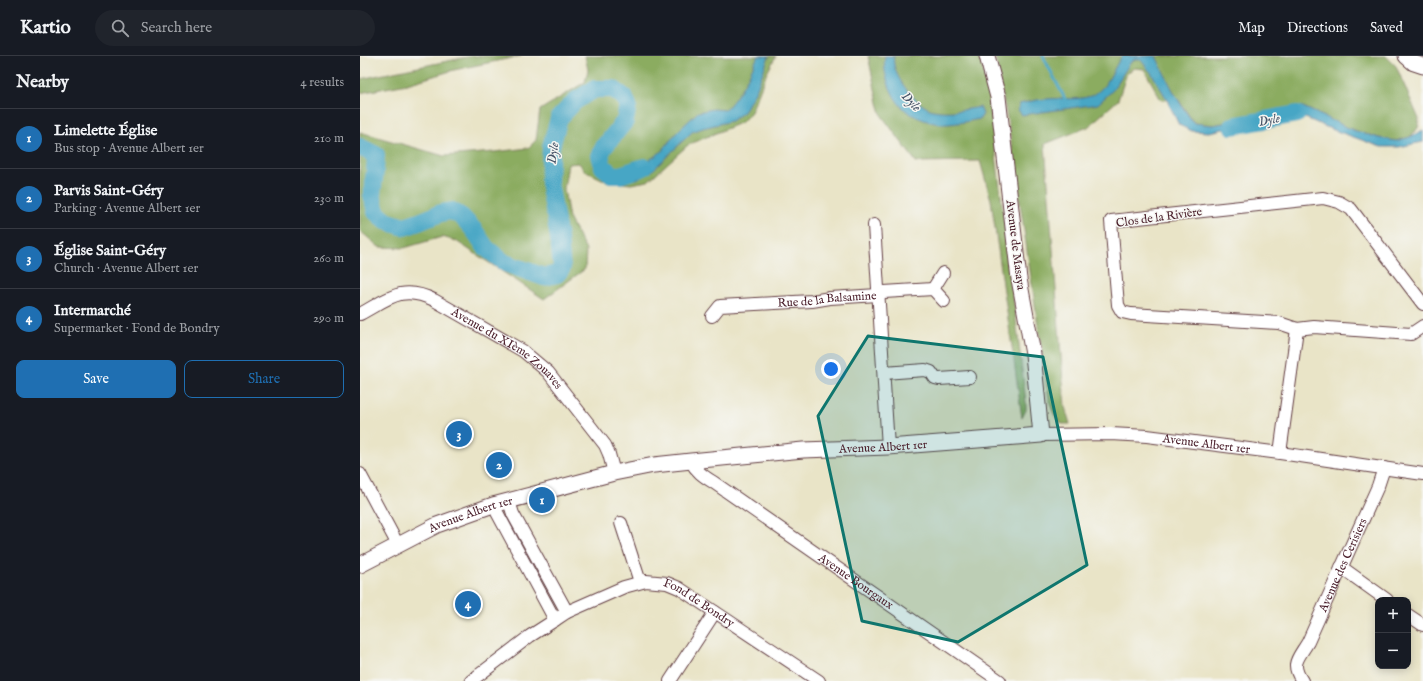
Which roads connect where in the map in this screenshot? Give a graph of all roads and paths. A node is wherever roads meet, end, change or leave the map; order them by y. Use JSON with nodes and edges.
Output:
{"nodes":[{"id":1,"x":988,"y":56,"type":"edge"},
{"id":2,"x":1406,"y":56,"type":"edge"},
{"id":3,"x":1423,"y":66,"type":"edge"},
{"id":4,"x":874,"y":225,"type":"dead end"},
{"id":5,"x":943,"y":273,"type":"dead end"},
{"id":6,"x":933,"y":288,"type":"junction"},
{"id":7,"x":878,"y":295,"type":"junction"},
{"id":8,"x":944,"y":301,"type":"dead end"},
{"id":9,"x":1423,"y":304,"type":"edge"},
{"id":10,"x":360,"y":314,"type":"edge"},
{"id":11,"x":712,"y":316,"type":"dead end"},
{"id":12,"x":1423,"y":326,"type":"edge"},
{"id":13,"x":1297,"y":330,"type":"junction"},
{"id":14,"x":884,"y":373,"type":"junction"},
{"id":15,"x":970,"y":377,"type":"dead end"},
{"id":16,"x":1040,"y":435,"type":"junction"},
{"id":17,"x":888,"y":447,"type":"junction"},
{"id":18,"x":1280,"y":452,"type":"junction"},
{"id":19,"x":708,"y":459,"type":"junction"},
{"id":20,"x":691,"y":460,"type":"junction"},
{"id":21,"x":1384,"y":468,"type":"junction"},
{"id":22,"x":614,"y":473,"type":"junction"},
{"id":23,"x":360,"y":474,"type":"edge"},
{"id":24,"x":1423,"y":474,"type":"edge"},
{"id":25,"x":713,"y":482,"type":"junction"},
{"id":26,"x":509,"y":501,"type":"junction"},
{"id":27,"x":492,"y":506,"type":"junction"},
{"id":28,"x":621,"y":523,"type":"dead end"},
{"id":29,"x":398,"y":545,"type":"junction"},
{"id":30,"x":360,"y":566,"type":"edge"},
{"id":31,"x":1341,"y":567,"type":"junction"},
{"id":32,"x":640,"y":582,"type":"junction"},
{"id":33,"x":1383,"y":597,"type":"edge"},
{"id":34,"x":567,"y":612,"type":"junction"},
{"id":35,"x":715,"y":612,"type":"junction"},
{"id":36,"x":1411,"y":617,"type":"edge"},
{"id":37,"x":555,"y":620,"type":"junction"},
{"id":38,"x":1423,"y":625,"type":"edge"},
{"id":39,"x":802,"y":677,"type":"edge"},
{"id":40,"x":471,"y":681,"type":"edge"},
{"id":41,"x":670,"y":681,"type":"edge"},
{"id":42,"x":819,"y":681,"type":"edge"},
{"id":43,"x":1000,"y":681,"type":"edge"},
{"id":44,"x":1302,"y":681,"type":"edge"}],
"edges":[{"from":1,"to":16,"type":"main road","name":"Avenue de Masaya"},
{"from":2,"to":3,"type":"main road"},
{"from":4,"to":7,"type":"street"},
{"from":5,"to":6,"type":"street"},
{"from":6,"to":7,"type":"street","name":"Rue de la Balsamine"},
{"from":6,"to":8,"type":"street"},
{"from":7,"to":11,"type":"street","name":"Rue de la Balsamine"},
{"from":7,"to":14,"type":"street"},
{"from":9,"to":13,"type":"street","name":"Clos de la Rivière"},
{"from":10,"to":22,"type":"street","name":"Avenue du XIème Zouaves"},
{"from":12,"to":13,"type":"street","name":"Clos de la Rivière"},
{"from":13,"to":18,"type":"street"},
{"from":14,"to":15,"type":"street"},
{"from":14,"to":17,"type":"street"},
{"from":16,"to":17,"type":"main road","name":"Avenue Albert 1er"},
{"from":16,"to":18,"type":"street","name":"Avenue Albert 1er"},
{"from":17,"to":19,"type":"main road","name":"Avenue Albert 1er"},
{"from":18,"to":21,"type":"street","name":"Avenue Albert 1er"},
{"from":19,"to":20,"type":"main road","name":"Avenue Albert 1er"},
{"from":19,"to":25,"type":"street"},
{"from":20,"to":22,"type":"main road","name":"Avenue Albert 1er"},
{"from":20,"to":25,"type":"street","name":"Avenue Bourgaux"},
{"from":21,"to":24,"type":"street","name":"Avenue Albert 1er"},
{"from":21,"to":31,"type":"street","name":"Avenue des Cerisiers"},
{"from":22,"to":26,"type":"main road","name":"Avenue Albert 1er"},
{"from":23,"to":29,"type":"street"},
{"from":25,"to":43,"type":"street","name":"Avenue Bourgaux"},
{"from":26,"to":27,"type":"main road","name":"Avenue Albert 1er"},
{"from":26,"to":34,"type":"street"},
{"from":27,"to":29,"type":"main road","name":"Avenue Albert 1er"},
{"from":27,"to":37,"type":"street"},
{"from":28,"to":32,"type":"street"},
{"from":29,"to":30,"type":"main road","name":"Avenue Albert 1er"},
{"from":31,"to":33,"type":"street"},
{"from":31,"to":44,"type":"street","name":"Avenue des Cerisiers"},
{"from":32,"to":34,"type":"street","name":"Fond de Bondry"},
{"from":32,"to":35,"type":"street","name":"Fond de Bondry"},
{"from":34,"to":37,"type":"street","name":"Fond de Bondry"},
{"from":35,"to":39,"type":"street","name":"Fond de Bondry"},
{"from":35,"to":41,"type":"street"},
{"from":36,"to":38,"type":"street"},
{"from":37,"to":40,"type":"street","name":"Fond de Bondry"},
{"from":39,"to":42,"type":"street","name":"Fond de Bondry"}]}
